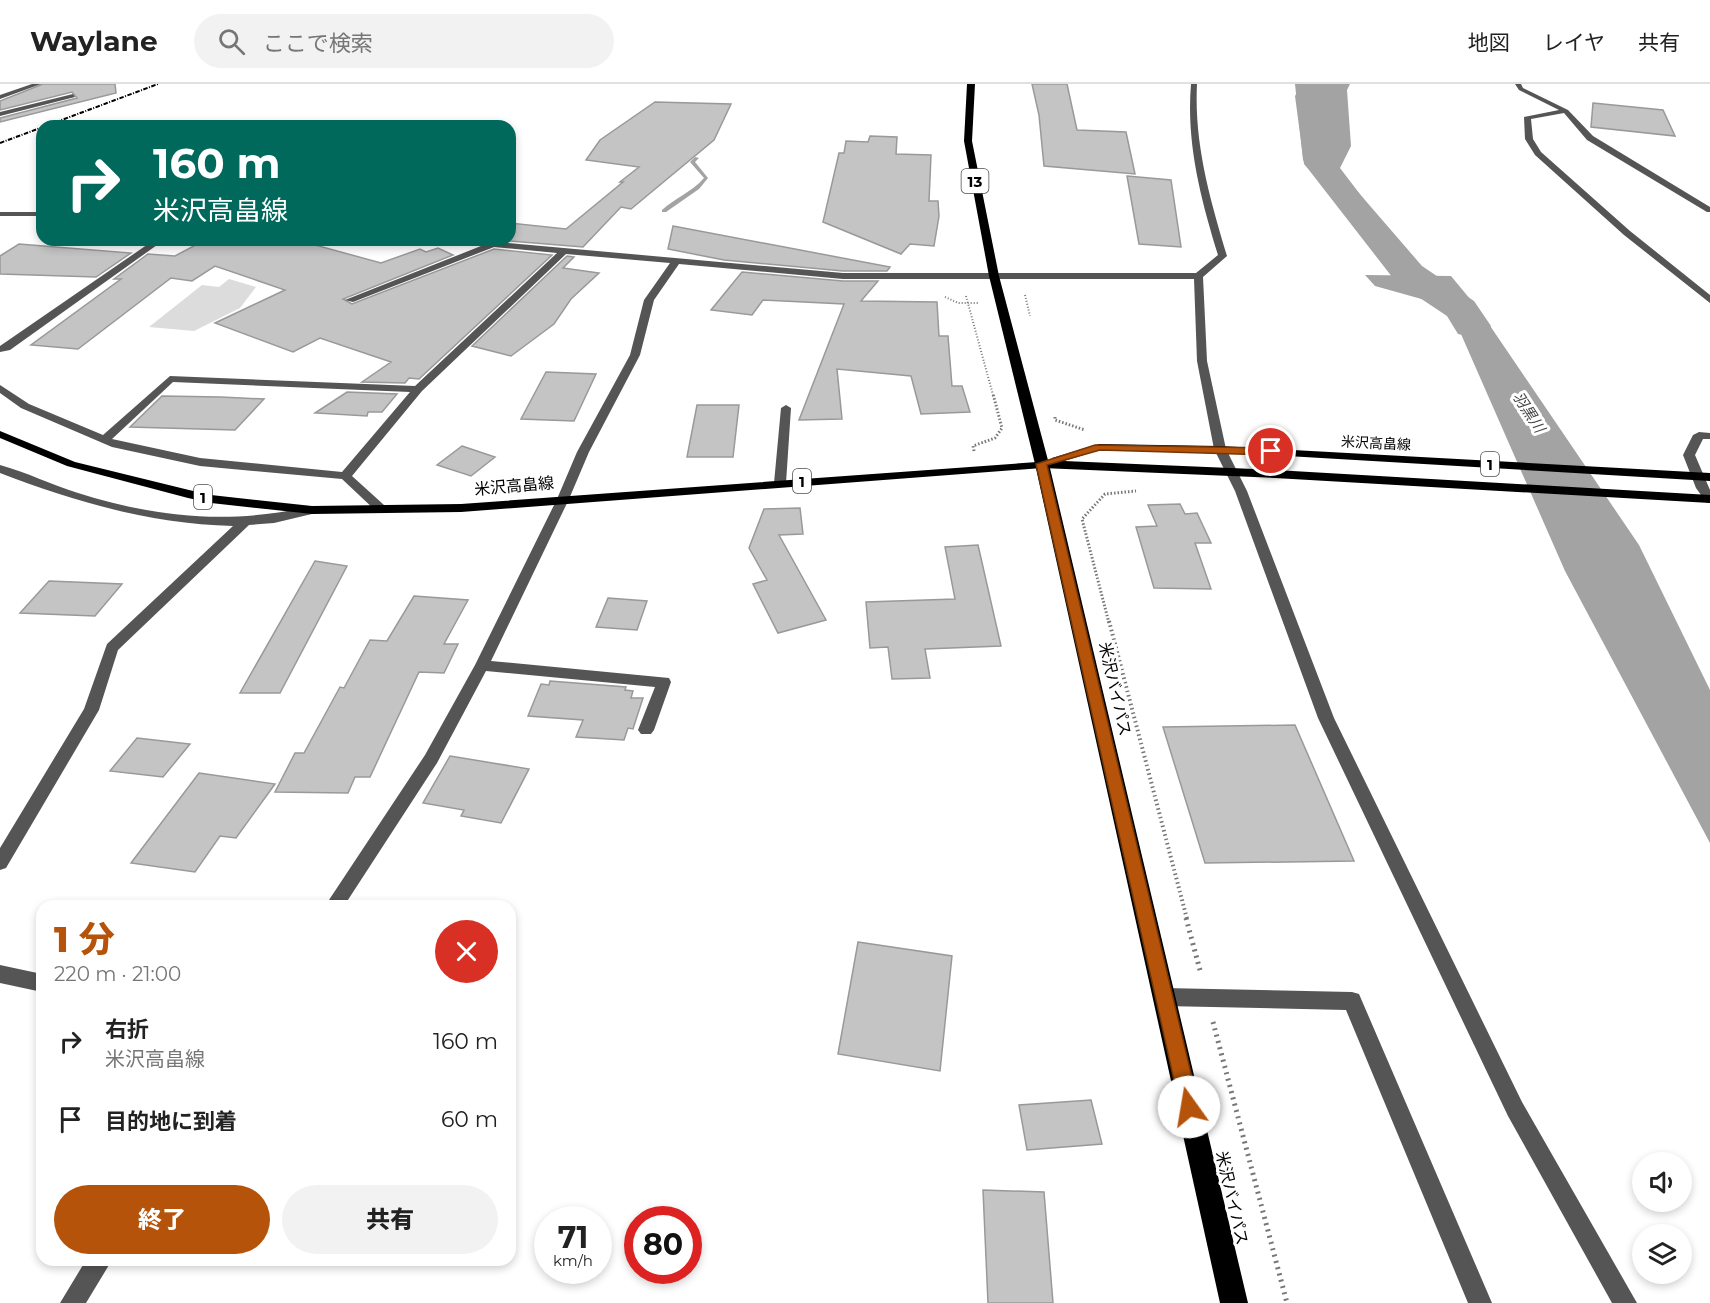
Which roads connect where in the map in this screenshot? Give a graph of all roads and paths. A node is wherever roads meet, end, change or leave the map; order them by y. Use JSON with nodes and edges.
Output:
{"nodes":[{"id":1,"x":38,"y":84,"type":"edge"},
{"id":2,"x":970,"y":84,"type":"edge"},
{"id":3,"x":1194,"y":84,"type":"edge"},
{"id":4,"x":1518,"y":84,"type":"edge"},
{"id":5,"x":73,"y":96,"type":"dead end"},
{"id":6,"x":0,"y":97,"type":"edge"},
{"id":7,"x":1566,"y":111,"type":"junction"},
{"id":8,"x":0,"y":114,"type":"edge"},
{"id":9,"x":1710,"y":210,"type":"edge"},
{"id":10,"x":0,"y":214,"type":"edge"},
{"id":11,"x":36,"y":214,"type":"edge"},
{"id":12,"x":151,"y":246,"type":"edge"},
{"id":13,"x":488,"y":246,"type":"edge"},
{"id":14,"x":513,"y":246,"type":"edge"},
{"id":15,"x":564,"y":251,"type":"junction"},
{"id":16,"x":676,"y":261,"type":"junction"},
{"id":17,"x":994,"y":276,"type":"junction"},
{"id":18,"x":1198,"y":276,"type":"junction"},
{"id":19,"x":1031,"y":290,"type":"dead end"},
{"id":20,"x":963,"y":294,"type":"dead end"},
{"id":21,"x":350,"y":300,"type":"dead end"},
{"id":22,"x":1710,"y":300,"type":"edge"},
{"id":23,"x":1030,"y":317,"type":"dead end"},
{"id":24,"x":0,"y":350,"type":"edge"},
{"id":25,"x":0,"y":388,"type":"edge"},
{"id":26,"x":418,"y":389,"type":"junction"},
{"id":27,"x":786,"y":408,"type":"dead end"},
{"id":28,"x":1053,"y":408,"type":"dead end"},
{"id":29,"x":1088,"y":430,"type":"dead end"},
{"id":30,"x":0,"y":434,"type":"edge"},
{"id":31,"x":1710,"y":436,"type":"edge"},
{"id":32,"x":104,"y":440,"type":"junction"},
{"id":33,"x":973,"y":446,"type":"dead end"},
{"id":34,"x":1220,"y":449,"type":"junction"},
{"id":35,"x":1042,"y":464,"type":"junction"},
{"id":36,"x":0,"y":469,"type":"edge"},
{"id":37,"x":1233,"y":472,"type":"junction"},
{"id":38,"x":345,"y":476,"type":"junction"},
{"id":39,"x":1710,"y":477,"type":"edge"},
{"id":40,"x":780,"y":483,"type":"junction"},
{"id":41,"x":1146,"y":491,"type":"dead end"},
{"id":42,"x":563,"y":499,"type":"junction"},
{"id":43,"x":1710,"y":499,"type":"edge"},
{"id":44,"x":380,"y":508,"type":"junction"},
{"id":45,"x":312,"y":510,"type":"junction"},
{"id":46,"x":247,"y":520,"type":"junction"},
{"id":47,"x":482,"y":664,"type":"junction"},
{"id":48,"x":646,"y":730,"type":"dead end"},
{"id":49,"x":0,"y":863,"type":"edge"},
{"id":50,"x":338,"y":900,"type":"edge"},
{"id":51,"x":0,"y":974,"type":"edge"},
{"id":52,"x":36,"y":982,"type":"edge"},
{"id":53,"x":1164,"y":997,"type":"junction"},
{"id":54,"x":1207,"y":998,"type":"junction"},
{"id":55,"x":96,"y":1266,"type":"edge"},
{"id":56,"x":72,"y":1303,"type":"edge"},
{"id":57,"x":1234,"y":1303,"type":"edge"},
{"id":58,"x":1287,"y":1303,"type":"edge"},
{"id":59,"x":1480,"y":1303,"type":"edge"},
{"id":60,"x":1624,"y":1303,"type":"edge"}],
"edges":[{"from":1,"to":6,"type":"street"},
{"from":2,"to":17,"type":"highway","name":"米沢バイパス","number":"13"},
{"from":3,"to":18,"type":"street"},
{"from":4,"to":7,"type":"street"},
{"from":5,"to":8,"type":"street"},
{"from":7,"to":9,"type":"street"},
{"from":7,"to":22,"type":"street"},
{"from":10,"to":11,"type":"street"},
{"from":12,"to":24,"type":"street"},
{"from":13,"to":21,"type":"street"},
{"from":14,"to":15,"type":"street"},
{"from":15,"to":16,"type":"street"},
{"from":15,"to":26,"type":"street"},
{"from":16,"to":17,"type":"street"},
{"from":16,"to":42,"type":"street"},
{"from":17,"to":18,"type":"street"},
{"from":17,"to":35,"type":"highway","name":"米沢バイパス","number":"13"},
{"from":18,"to":34,"type":"street"},
{"from":19,"to":23,"type":"path"},
{"from":20,"to":33,"type":"path"},
{"from":25,"to":32,"type":"street"},
{"from":26,"to":32,"type":"street"},
{"from":26,"to":38,"type":"street"},
{"from":27,"to":40,"type":"street"},
{"from":28,"to":29,"type":"path"},
{"from":30,"to":45,"type":"main road","name":"米沢高畠線","number":"1"},
{"from":31,"to":43,"type":"street"},
{"from":32,"to":38,"type":"street"},
{"from":34,"to":35,"type":"main road","name":"米沢高畠線","number":"1"},
{"from":34,"to":37,"type":"street"},
{"from":34,"to":39,"type":"main road","name":"米沢高畠線","number":"1"},
{"from":35,"to":37,"type":"main road","name":"米沢高畠線","number":"1"},
{"from":35,"to":40,"type":"main road","name":"米沢高畠線","number":"1"},
{"from":35,"to":53,"type":"highway","name":"米沢バイパス","number":"13"},
{"from":36,"to":46,"type":"street"},
{"from":37,"to":43,"type":"main road","name":"米沢高畠線","number":"1"},
{"from":37,"to":60,"type":"street"},
{"from":38,"to":44,"type":"street"},
{"from":40,"to":42,"type":"main road","name":"米沢高畠線","number":"1"},
{"from":41,"to":54,"type":"path"},
{"from":42,"to":44,"type":"main road","name":"米沢高畠線","number":"1"},
{"from":42,"to":47,"type":"street"},
{"from":44,"to":45,"type":"main road","name":"米沢高畠線","number":"1"},
{"from":45,"to":46,"type":"street"},
{"from":46,"to":49,"type":"street"},
{"from":47,"to":48,"type":"street"},
{"from":47,"to":50,"type":"street"},
{"from":51,"to":52,"type":"street"},
{"from":53,"to":54,"type":"street"},
{"from":53,"to":57,"type":"highway","name":"米沢バイパス","number":"13"},
{"from":54,"to":58,"type":"path"},
{"from":54,"to":59,"type":"street"},
{"from":55,"to":56,"type":"street"}]}
